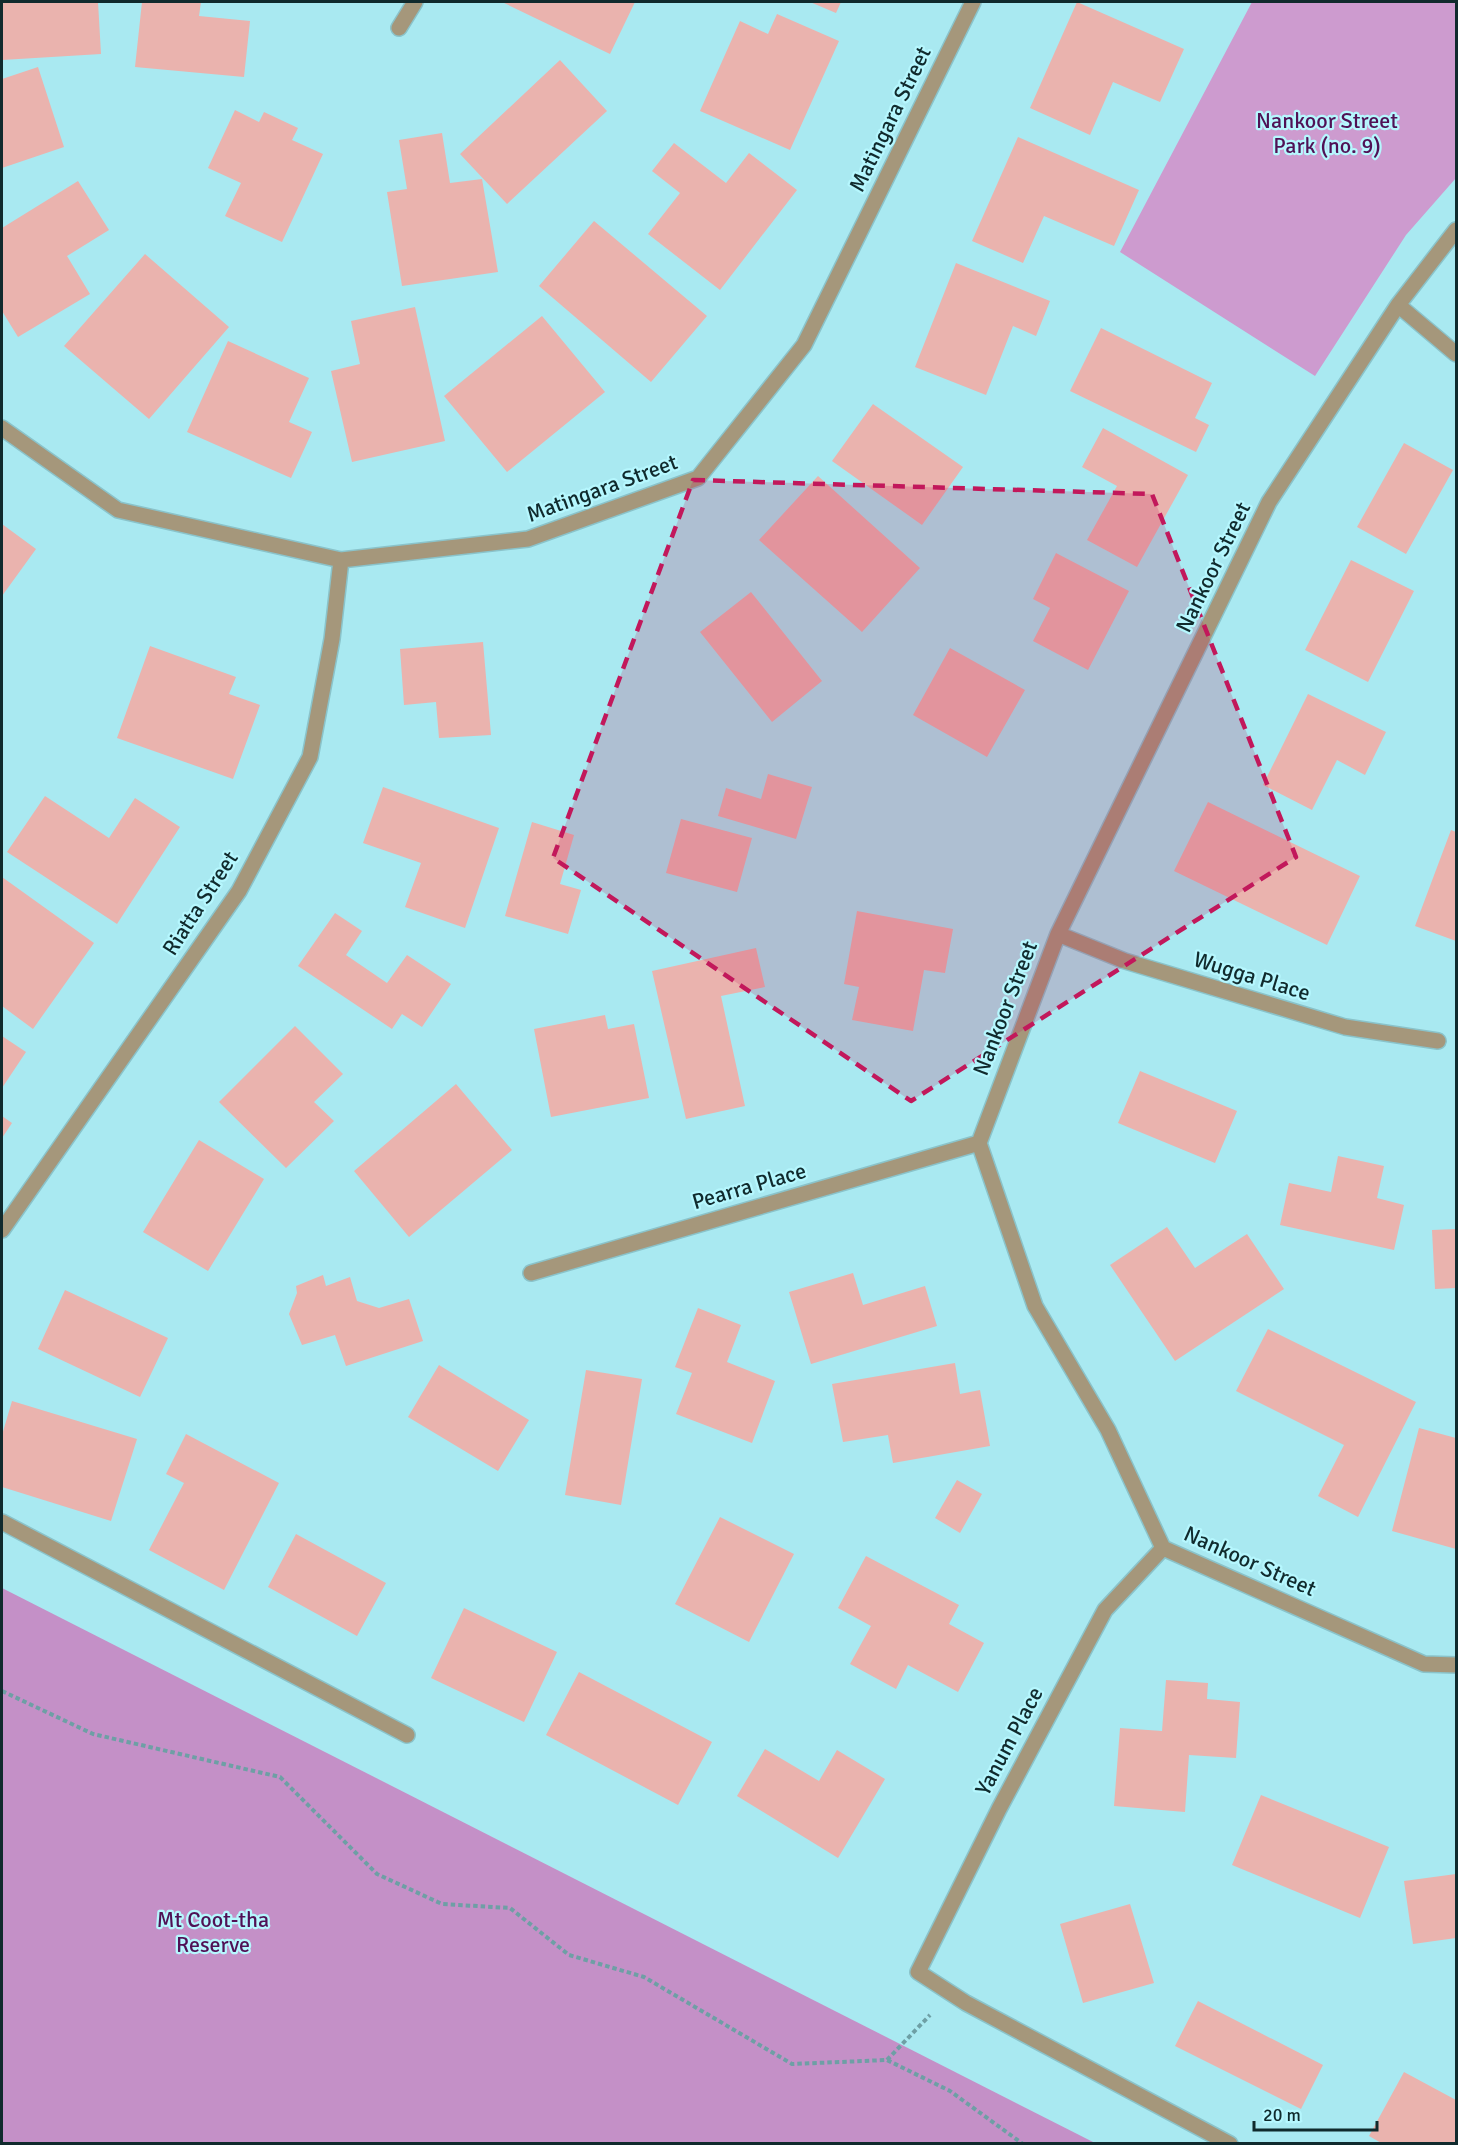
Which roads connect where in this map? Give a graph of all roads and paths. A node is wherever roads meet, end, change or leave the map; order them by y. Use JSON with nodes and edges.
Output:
{"nodes":[{"id":1,"x":415,"y":2,"type":"edge"},
{"id":2,"x":973,"y":2,"type":"edge"},
{"id":3,"x":399,"y":28,"type":"dead end"},
{"id":4,"x":1456,"y":230,"type":"edge"},
{"id":5,"x":1398,"y":305,"type":"junction"},
{"id":6,"x":1456,"y":354,"type":"edge"},
{"id":7,"x":2,"y":428,"type":"edge"},
{"id":8,"x":340,"y":560,"type":"junction"},
{"id":9,"x":1058,"y":934,"type":"junction"},
{"id":10,"x":1438,"y":1041,"type":"dead end"},
{"id":11,"x":979,"y":1143,"type":"junction"},
{"id":12,"x":2,"y":1230,"type":"edge"},
{"id":13,"x":531,"y":1273,"type":"dead end"},
{"id":14,"x":2,"y":1522,"type":"edge"},
{"id":15,"x":1163,"y":1548,"type":"junction"},
{"id":16,"x":1456,"y":1665,"type":"edge"},
{"id":17,"x":2,"y":1691,"type":"edge"},
{"id":18,"x":407,"y":1735,"type":"dead end"},
{"id":19,"x":949,"y":1994,"type":"junction"},
{"id":20,"x":887,"y":2060,"type":"junction"},
{"id":21,"x":1023,"y":2144,"type":"edge"},
{"id":22,"x":1230,"y":2144,"type":"edge"}],
"edges":[{"from":1,"to":3,"type":"street"},
{"from":2,"to":8,"type":"street","name":"Matingara Street"},
{"from":4,"to":5,"type":"street","name":"Nankoor Street"},
{"from":5,"to":6,"type":"street"},
{"from":5,"to":9,"type":"street","name":"Nankoor Street"},
{"from":7,"to":8,"type":"street","name":"Matingara Street"},
{"from":8,"to":12,"type":"street","name":"Riatta Street"},
{"from":9,"to":10,"type":"street","name":"Wugga Place"},
{"from":9,"to":11,"type":"street","name":"Nankoor Street"},
{"from":11,"to":13,"type":"street","name":"Pearra Place"},
{"from":11,"to":15,"type":"street","name":"Nankoor Street"},
{"from":14,"to":18,"type":"street"},
{"from":15,"to":16,"type":"street","name":"Nankoor Street"},
{"from":15,"to":19,"type":"street","name":"Yanum Place"},
{"from":17,"to":20,"type":"path"},
{"from":19,"to":20,"type":"path"},
{"from":19,"to":22,"type":"street"},
{"from":20,"to":21,"type":"path"}]}
